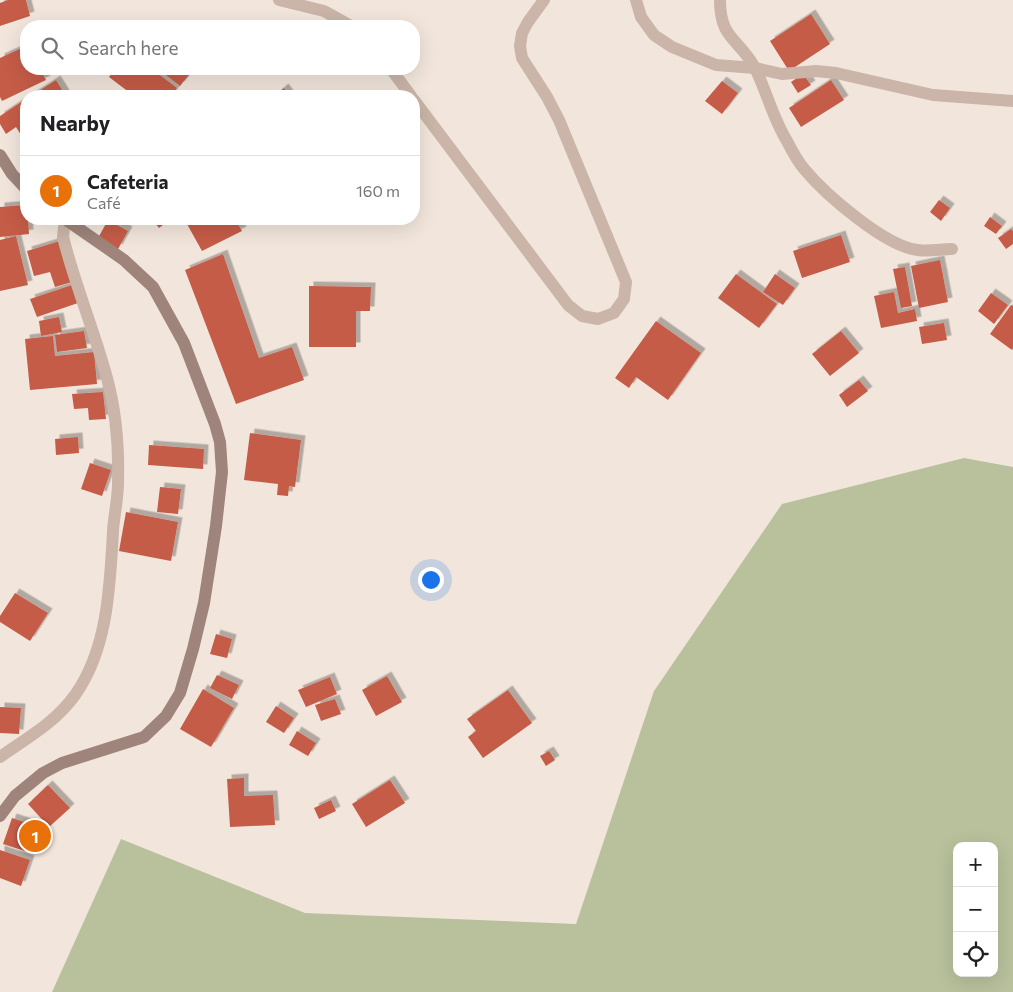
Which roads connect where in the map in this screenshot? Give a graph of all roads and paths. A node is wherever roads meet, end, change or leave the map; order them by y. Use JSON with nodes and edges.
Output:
{"nodes":[{"id":1,"x":279,"y":0,"type":"edge"},
{"id":2,"x":544,"y":0,"type":"edge"},
{"id":3,"x":636,"y":0,"type":"edge"},
{"id":4,"x":720,"y":0,"type":"edge"},
{"id":5,"x":339,"y":20,"type":"edge"},
{"id":6,"x":755,"y":68,"type":"junction"},
{"id":7,"x":395,"y":75,"type":"edge"},
{"id":8,"x":407,"y":90,"type":"edge"},
{"id":9,"x":1013,"y":101,"type":"edge"},
{"id":10,"x":420,"y":108,"type":"edge"},
{"id":11,"x":0,"y":155,"type":"edge"},
{"id":12,"x":20,"y":183,"type":"edge"},
{"id":13,"x":65,"y":225,"type":"edge"},
{"id":14,"x":73,"y":225,"type":"edge"},
{"id":15,"x":952,"y":249,"type":"dead end"},
{"id":16,"x":0,"y":757,"type":"edge"},
{"id":17,"x":0,"y":816,"type":"edge"}],
"edges":[{"from":1,"to":5,"type":"street"},
{"from":2,"to":10,"type":"street"},
{"from":3,"to":6,"type":"street"},
{"from":4,"to":6,"type":"street"},
{"from":6,"to":9,"type":"street"},
{"from":6,"to":15,"type":"street"},
{"from":7,"to":8,"type":"street"},
{"from":11,"to":12,"type":"main road"},
{"from":13,"to":16,"type":"street"},
{"from":14,"to":17,"type":"main road"}]}
